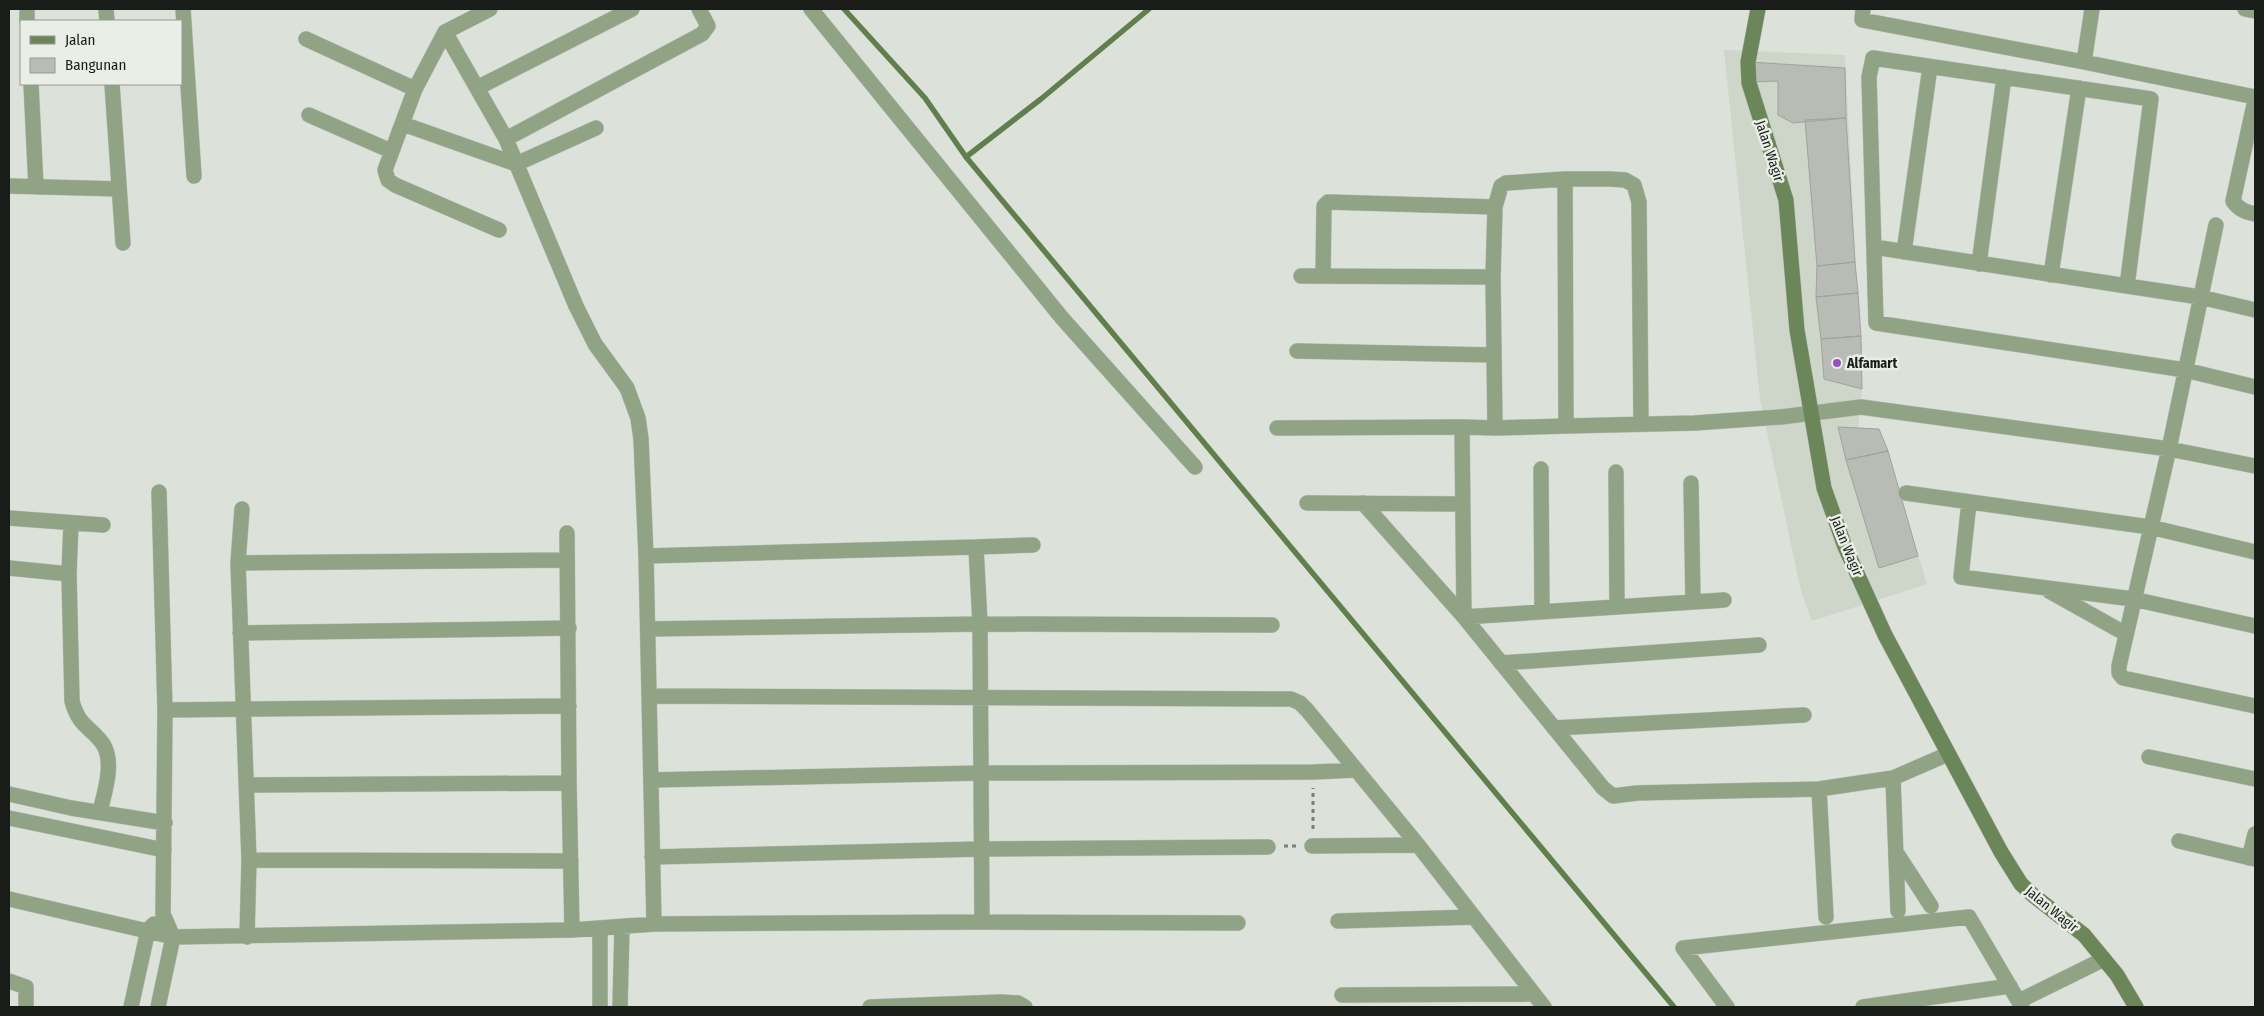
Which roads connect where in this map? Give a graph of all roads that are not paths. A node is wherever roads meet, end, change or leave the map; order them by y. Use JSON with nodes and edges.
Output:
{"nodes":[{"id":1,"x":183,"y":9,"type":"edge"},
{"id":2,"x":490,"y":9,"type":"edge"},
{"id":3,"x":632,"y":9,"type":"edge"},
{"id":4,"x":700,"y":9,"type":"edge"},
{"id":5,"x":811,"y":9,"type":"edge"},
{"id":6,"x":1758,"y":9,"type":"edge"},
{"id":7,"x":1863,"y":9,"type":"edge"},
{"id":8,"x":2092,"y":9,"type":"edge"},
{"id":9,"x":2245,"y":9,"type":"edge"},
{"id":10,"x":2255,"y":11,"type":"edge"},
{"id":11,"x":445,"y":32,"type":"junction"},
{"id":12,"x":306,"y":39,"type":"dead end"},
{"id":13,"x":2084,"y":62,"type":"junction"},
{"id":14,"x":1930,"y":67,"type":"junction"},
{"id":15,"x":2004,"y":77,"type":"junction"},
{"id":16,"x":31,"y":85,"type":"edge"},
{"id":17,"x":112,"y":85,"type":"edge"},
{"id":18,"x":477,"y":88,"type":"junction"},
{"id":19,"x":2079,"y":88,"type":"junction"},
{"id":20,"x":415,"y":89,"type":"junction"},
{"id":21,"x":2255,"y":99,"type":"edge"},
{"id":22,"x":309,"y":115,"type":"dead end"},
{"id":23,"x":403,"y":124,"type":"junction"},
{"id":24,"x":596,"y":128,"type":"dead end"},
{"id":25,"x":506,"y":139,"type":"junction"},
{"id":26,"x":391,"y":151,"type":"junction"},
{"id":27,"x":516,"y":164,"type":"junction"},
{"id":28,"x":194,"y":176,"type":"dead end"},
{"id":29,"x":1565,"y":179,"type":"junction"},
{"id":30,"x":9,"y":186,"type":"edge"},
{"id":31,"x":36,"y":187,"type":"junction"},
{"id":32,"x":120,"y":189,"type":"junction"},
{"id":33,"x":1495,"y":207,"type":"junction"},
{"id":34,"x":2255,"y":214,"type":"edge"},
{"id":35,"x":2216,"y":225,"type":"dead end"},
{"id":36,"x":499,"y":230,"type":"dead end"},
{"id":37,"x":123,"y":243,"type":"dead end"},
{"id":38,"x":1874,"y":247,"type":"junction"},
{"id":39,"x":1904,"y":252,"type":"junction"},
{"id":40,"x":1980,"y":264,"type":"junction"},
{"id":41,"x":2051,"y":275,"type":"junction"},
{"id":42,"x":1301,"y":276,"type":"dead end"},
{"id":43,"x":1323,"y":276,"type":"junction"},
{"id":44,"x":1493,"y":278,"type":"junction"},
{"id":45,"x":2127,"y":286,"type":"junction"},
{"id":46,"x":2200,"y":297,"type":"junction"},
{"id":47,"x":2255,"y":310,"type":"edge"},
{"id":48,"x":1297,"y":352,"type":"dead end"},
{"id":49,"x":1493,"y":355,"type":"junction"},
{"id":50,"x":2185,"y":370,"type":"junction"},
{"id":51,"x":2255,"y":386,"type":"edge"},
{"id":52,"x":1810,"y":412,"type":"junction"},
{"id":53,"x":1641,"y":424,"type":"junction"},
{"id":54,"x":1566,"y":426,"type":"junction"},
{"id":55,"x":1462,"y":427,"type":"junction"},
{"id":56,"x":1277,"y":428,"type":"dead end"},
{"id":57,"x":1495,"y":428,"type":"junction"},
{"id":58,"x":2169,"y":450,"type":"junction"},
{"id":59,"x":1195,"y":466,"type":"dead end"},
{"id":60,"x":2255,"y":466,"type":"edge"},
{"id":61,"x":1541,"y":469,"type":"dead end"},
{"id":62,"x":1616,"y":472,"type":"dead end"},
{"id":63,"x":1691,"y":483,"type":"dead end"},
{"id":64,"x":159,"y":492,"type":"dead end"},
{"id":65,"x":1906,"y":493,"type":"dead end"},
{"id":66,"x":1969,"y":502,"type":"junction"},
{"id":67,"x":1307,"y":503,"type":"dead end"},
{"id":68,"x":1363,"y":503,"type":"junction"},
{"id":69,"x":1462,"y":504,"type":"junction"},
{"id":70,"x":242,"y":509,"type":"dead end"},
{"id":71,"x":9,"y":518,"type":"edge"},
{"id":72,"x":71,"y":523,"type":"junction"},
{"id":73,"x":103,"y":525,"type":"dead end"},
{"id":74,"x":2150,"y":527,"type":"junction"},
{"id":75,"x":567,"y":533,"type":"dead end"},
{"id":76,"x":1033,"y":545,"type":"dead end"},
{"id":77,"x":976,"y":546,"type":"junction"},
{"id":78,"x":2255,"y":552,"type":"edge"},
{"id":79,"x":646,"y":556,"type":"junction"},
{"id":80,"x":567,"y":560,"type":"junction"},
{"id":81,"x":238,"y":563,"type":"junction"},
{"id":82,"x":9,"y":568,"type":"edge"},
{"id":83,"x":69,"y":574,"type":"junction"},
{"id":84,"x":2043,"y":587,"type":"junction"},
{"id":85,"x":2133,"y":599,"type":"junction"},
{"id":86,"x":1724,"y":600,"type":"dead end"},
{"id":87,"x":1692,"y":602,"type":"junction"},
{"id":88,"x":1617,"y":607,"type":"junction"},
{"id":89,"x":1542,"y":612,"type":"junction"},
{"id":90,"x":1464,"y":617,"type":"junction"},
{"id":91,"x":980,"y":624,"type":"junction"},
{"id":92,"x":1272,"y":625,"type":"dead end"},
{"id":93,"x":2255,"y":626,"type":"edge"},
{"id":94,"x":569,"y":628,"type":"junction"},
{"id":95,"x":648,"y":629,"type":"junction"},
{"id":96,"x":240,"y":633,"type":"junction"},
{"id":97,"x":2126,"y":634,"type":"junction"},
{"id":98,"x":1759,"y":646,"type":"dead end"},
{"id":99,"x":1501,"y":663,"type":"junction"},
{"id":100,"x":650,"y":696,"type":"junction"},
{"id":101,"x":980,"y":698,"type":"junction"},
{"id":102,"x":569,"y":706,"type":"junction"},
{"id":103,"x":2255,"y":706,"type":"edge"},
{"id":104,"x":243,"y":708,"type":"junction"},
{"id":105,"x":165,"y":710,"type":"junction"},
{"id":106,"x":1804,"y":715,"type":"dead end"},
{"id":107,"x":1554,"y":728,"type":"junction"},
{"id":108,"x":1948,"y":754,"type":"junction"},
{"id":109,"x":2149,"y":757,"type":"dead end"},
{"id":110,"x":1355,"y":770,"type":"junction"},
{"id":111,"x":980,"y":772,"type":"junction"},
{"id":112,"x":1893,"y":778,"type":"junction"},
{"id":113,"x":651,"y":780,"type":"junction"},
{"id":114,"x":2255,"y":780,"type":"edge"},
{"id":115,"x":569,"y":783,"type":"junction"},
{"id":116,"x":246,"y":785,"type":"junction"},
{"id":117,"x":1819,"y":789,"type":"junction"},
{"id":118,"x":9,"y":794,"type":"edge"},
{"id":119,"x":100,"y":812,"type":"junction"},
{"id":120,"x":9,"y":818,"type":"edge"},
{"id":121,"x":165,"y":823,"type":"junction"},
{"id":122,"x":2255,"y":834,"type":"edge"},
{"id":123,"x":2179,"y":841,"type":"dead end"},
{"id":124,"x":1418,"y":845,"type":"junction"},
{"id":125,"x":1268,"y":846,"type":"road end"},
{"id":126,"x":1312,"y":846,"type":"road end"},
{"id":127,"x":982,"y":849,"type":"junction"},
{"id":128,"x":164,"y":850,"type":"junction"},
{"id":129,"x":1896,"y":851,"type":"junction"},
{"id":130,"x":652,"y":857,"type":"junction"},
{"id":131,"x":2252,"y":858,"type":"edge"},
{"id":132,"x":249,"y":860,"type":"junction"},
{"id":133,"x":570,"y":861,"type":"junction"},
{"id":134,"x":9,"y":899,"type":"edge"},
{"id":135,"x":1931,"y":906,"type":"dead end"},
{"id":136,"x":1898,"y":911,"type":"dead end"},
{"id":137,"x":163,"y":914,"type":"junction"},
{"id":138,"x":1474,"y":917,"type":"junction"},
{"id":139,"x":1826,"y":917,"type":"dead end"},
{"id":140,"x":982,"y":922,"type":"junction"},
{"id":141,"x":1338,"y":922,"type":"dead end"},
{"id":142,"x":1238,"y":923,"type":"dead end"},
{"id":143,"x":654,"y":924,"type":"junction"},
{"id":144,"x":622,"y":927,"type":"junction"},
{"id":145,"x":600,"y":929,"type":"junction"},
{"id":146,"x":148,"y":930,"type":"junction"},
{"id":147,"x":572,"y":930,"type":"junction"},
{"id":148,"x":173,"y":937,"type":"junction"},
{"id":149,"x":247,"y":937,"type":"junction"},
{"id":150,"x":2104,"y":959,"type":"junction"},
{"id":151,"x":9,"y":981,"type":"edge"},
{"id":152,"x":2010,"y":986,"type":"junction"},
{"id":153,"x":1532,"y":994,"type":"junction"},
{"id":154,"x":1342,"y":995,"type":"dead end"},
{"id":155,"x":2020,"y":1004,"type":"edge"},
{"id":156,"x":26,"y":1007,"type":"edge"},
{"id":157,"x":132,"y":1007,"type":"edge"},
{"id":158,"x":158,"y":1007,"type":"edge"},
{"id":159,"x":600,"y":1007,"type":"edge"},
{"id":160,"x":620,"y":1007,"type":"edge"},
{"id":161,"x":870,"y":1007,"type":"edge"},
{"id":162,"x":1025,"y":1007,"type":"edge"},
{"id":163,"x":1544,"y":1007,"type":"edge"},
{"id":164,"x":1727,"y":1007,"type":"edge"},
{"id":165,"x":1863,"y":1007,"type":"edge"},
{"id":166,"x":2136,"y":1007,"type":"edge"}],
"edges":[{"from":1,"to":28,"type":"street"},
{"from":2,"to":11,"type":"street"},
{"from":3,"to":18,"type":"street"},
{"from":4,"to":25,"type":"street"},
{"from":5,"to":59,"type":"street"},
{"from":6,"to":52,"type":"street","name":"Jalan Wagir"},
{"from":7,"to":13,"type":"street"},
{"from":8,"to":13,"type":"street"},
{"from":9,"to":10,"type":"street"},
{"from":11,"to":18,"type":"street"},
{"from":11,"to":20,"type":"street"},
{"from":12,"to":20,"type":"street"},
{"from":13,"to":21,"type":"street"},
{"from":14,"to":15,"type":"street"},
{"from":14,"to":38,"type":"street"},
{"from":14,"to":39,"type":"street"},
{"from":15,"to":19,"type":"street"},
{"from":15,"to":40,"type":"street"},
{"from":16,"to":31,"type":"street"},
{"from":17,"to":32,"type":"street"},
{"from":18,"to":25,"type":"street"},
{"from":19,"to":41,"type":"street"},
{"from":19,"to":45,"type":"street"},
{"from":20,"to":23,"type":"street"},
{"from":21,"to":34,"type":"street"},
{"from":22,"to":26,"type":"street"},
{"from":23,"to":26,"type":"street"},
{"from":23,"to":27,"type":"street"},
{"from":24,"to":27,"type":"street"},
{"from":25,"to":27,"type":"street"},
{"from":26,"to":36,"type":"street"},
{"from":27,"to":79,"type":"street"},
{"from":29,"to":33,"type":"street"},
{"from":29,"to":53,"type":"street"},
{"from":29,"to":54,"type":"street"},
{"from":30,"to":31,"type":"street"},
{"from":31,"to":32,"type":"street"},
{"from":32,"to":37,"type":"street"},
{"from":33,"to":43,"type":"street"},
{"from":33,"to":44,"type":"street"},
{"from":35,"to":46,"type":"street"},
{"from":38,"to":39,"type":"street"},
{"from":38,"to":50,"type":"street"},
{"from":39,"to":40,"type":"street"},
{"from":40,"to":41,"type":"street"},
{"from":41,"to":45,"type":"street"},
{"from":42,"to":43,"type":"street"},
{"from":43,"to":44,"type":"street"},
{"from":44,"to":49,"type":"street"},
{"from":45,"to":46,"type":"street"},
{"from":46,"to":47,"type":"street"},
{"from":46,"to":50,"type":"street"},
{"from":48,"to":49,"type":"street"},
{"from":49,"to":57,"type":"street"},
{"from":50,"to":51,"type":"street"},
{"from":50,"to":58,"type":"street"},
{"from":52,"to":53,"type":"street"},
{"from":52,"to":58,"type":"street"},
{"from":52,"to":108,"type":"street","name":"Jalan Wagir"},
{"from":53,"to":54,"type":"street"},
{"from":54,"to":57,"type":"street"},
{"from":55,"to":56,"type":"street"},
{"from":55,"to":57,"type":"street"},
{"from":55,"to":69,"type":"street"},
{"from":58,"to":60,"type":"street"},
{"from":58,"to":74,"type":"street"},
{"from":61,"to":89,"type":"street"},
{"from":62,"to":88,"type":"street"},
{"from":63,"to":87,"type":"street"},
{"from":64,"to":105,"type":"street"},
{"from":65,"to":66,"type":"street"},
{"from":66,"to":74,"type":"street"},
{"from":66,"to":84,"type":"street"},
{"from":67,"to":68,"type":"street"},
{"from":68,"to":69,"type":"street"},
{"from":68,"to":90,"type":"street"},
{"from":69,"to":90,"type":"street"},
{"from":70,"to":81,"type":"street"},
{"from":71,"to":72,"type":"street"},
{"from":72,"to":73,"type":"street"},
{"from":72,"to":83,"type":"street"},
{"from":74,"to":78,"type":"street"},
{"from":74,"to":85,"type":"street"},
{"from":75,"to":80,"type":"street"},
{"from":76,"to":77,"type":"street"},
{"from":77,"to":79,"type":"street"},
{"from":77,"to":91,"type":"street"},
{"from":79,"to":95,"type":"street"},
{"from":80,"to":81,"type":"street"},
{"from":80,"to":94,"type":"street"},
{"from":81,"to":96,"type":"street"},
{"from":82,"to":83,"type":"street"},
{"from":83,"to":119,"type":"street"},
{"from":84,"to":85,"type":"street"},
{"from":84,"to":97,"type":"street"},
{"from":85,"to":93,"type":"street"},
{"from":85,"to":97,"type":"street"},
{"from":86,"to":87,"type":"street"},
{"from":87,"to":88,"type":"street"},
{"from":88,"to":89,"type":"street"},
{"from":89,"to":90,"type":"street"},
{"from":90,"to":99,"type":"street"},
{"from":91,"to":92,"type":"street"},
{"from":91,"to":95,"type":"street"},
{"from":91,"to":101,"type":"street"},
{"from":94,"to":96,"type":"street"},
{"from":94,"to":102,"type":"street"},
{"from":95,"to":100,"type":"street"},
{"from":96,"to":104,"type":"street"},
{"from":97,"to":103,"type":"street"},
{"from":98,"to":99,"type":"street"},
{"from":99,"to":107,"type":"street"},
{"from":100,"to":101,"type":"street"},
{"from":100,"to":113,"type":"street"},
{"from":101,"to":110,"type":"street"},
{"from":101,"to":111,"type":"street"},
{"from":102,"to":104,"type":"street"},
{"from":102,"to":115,"type":"street"},
{"from":104,"to":105,"type":"street"},
{"from":104,"to":116,"type":"street"},
{"from":105,"to":121,"type":"street"},
{"from":106,"to":107,"type":"street"},
{"from":107,"to":117,"type":"street"},
{"from":108,"to":112,"type":"street"},
{"from":108,"to":150,"type":"street","name":"Jalan Wagir"},
{"from":109,"to":114,"type":"street"},
{"from":110,"to":111,"type":"street"},
{"from":110,"to":124,"type":"street"},
{"from":111,"to":113,"type":"street"},
{"from":111,"to":127,"type":"street"},
{"from":112,"to":117,"type":"street"},
{"from":112,"to":129,"type":"street"},
{"from":113,"to":130,"type":"street"},
{"from":115,"to":116,"type":"street"},
{"from":115,"to":133,"type":"street"},
{"from":116,"to":132,"type":"street"},
{"from":117,"to":139,"type":"street"},
{"from":118,"to":119,"type":"street"},
{"from":119,"to":121,"type":"street"},
{"from":120,"to":128,"type":"street"},
{"from":121,"to":128,"type":"street"},
{"from":122,"to":131,"type":"street"},
{"from":123,"to":131,"type":"street"},
{"from":124,"to":126,"type":"street"},
{"from":124,"to":138,"type":"street"},
{"from":125,"to":127,"type":"street"},
{"from":127,"to":130,"type":"street"},
{"from":127,"to":140,"type":"street"},
{"from":128,"to":137,"type":"street"},
{"from":129,"to":135,"type":"street"},
{"from":129,"to":136,"type":"street"},
{"from":130,"to":143,"type":"street"},
{"from":132,"to":133,"type":"street"},
{"from":132,"to":149,"type":"street"},
{"from":133,"to":147,"type":"street"},
{"from":134,"to":146,"type":"street"},
{"from":137,"to":146,"type":"street"},
{"from":137,"to":148,"type":"street"},
{"from":138,"to":141,"type":"street"},
{"from":138,"to":153,"type":"street"},
{"from":140,"to":142,"type":"street"},
{"from":140,"to":143,"type":"street"},
{"from":143,"to":144,"type":"street"},
{"from":144,"to":145,"type":"street"},
{"from":144,"to":160,"type":"street"},
{"from":145,"to":147,"type":"street"},
{"from":145,"to":159,"type":"street"},
{"from":146,"to":148,"type":"street"},
{"from":146,"to":157,"type":"street"},
{"from":147,"to":149,"type":"street"},
{"from":148,"to":149,"type":"street"},
{"from":148,"to":158,"type":"street"},
{"from":150,"to":155,"type":"street"},
{"from":150,"to":166,"type":"street","name":"Jalan Wagir"},
{"from":151,"to":156,"type":"street"},
{"from":152,"to":155,"type":"street"},
{"from":152,"to":164,"type":"street"},
{"from":152,"to":165,"type":"street"},
{"from":153,"to":154,"type":"street"},
{"from":153,"to":163,"type":"street"},
{"from":161,"to":162,"type":"street"}]}
